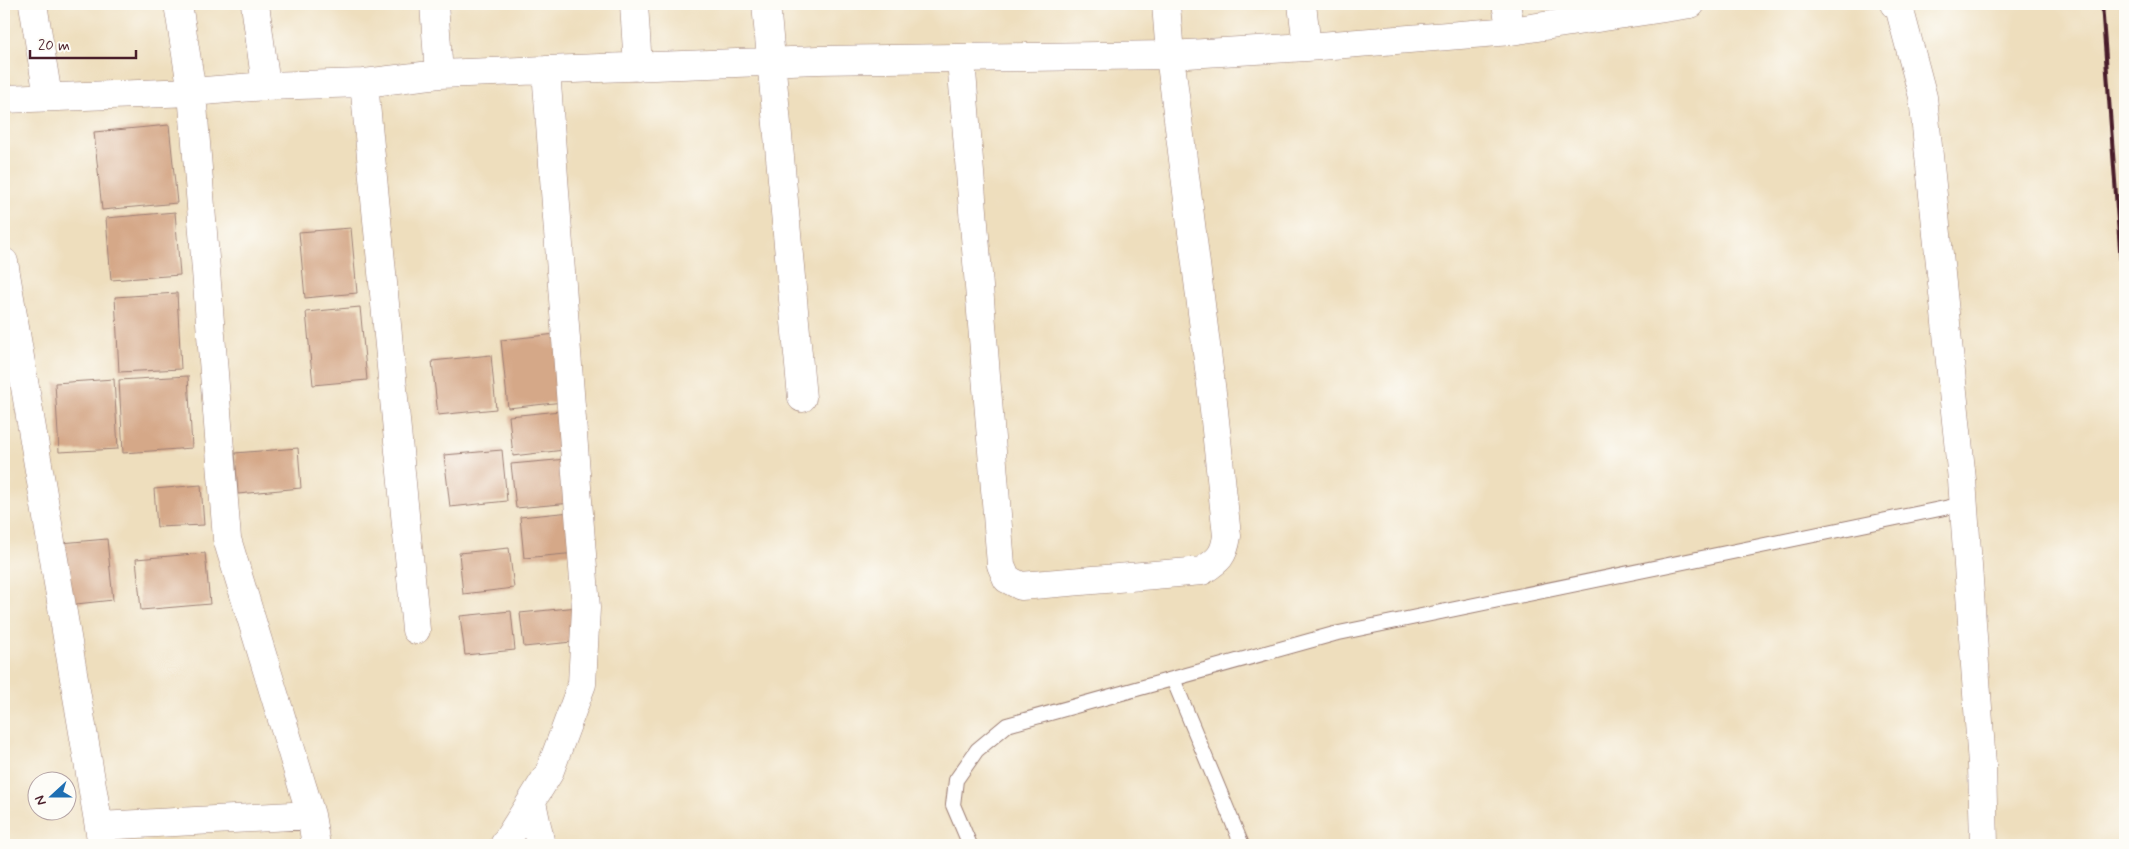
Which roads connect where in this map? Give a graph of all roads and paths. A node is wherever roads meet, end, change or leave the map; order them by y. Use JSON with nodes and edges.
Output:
{"nodes":[{"id":1,"x":33,"y":4,"type":"edge"},
{"id":2,"x":178,"y":4,"type":"edge"},
{"id":3,"x":255,"y":4,"type":"edge"},
{"id":4,"x":434,"y":4,"type":"edge"},
{"id":5,"x":634,"y":4,"type":"edge"},
{"id":6,"x":766,"y":4,"type":"edge"},
{"id":7,"x":1166,"y":4,"type":"edge"},
{"id":8,"x":1302,"y":4,"type":"edge"},
{"id":9,"x":1506,"y":4,"type":"edge"},
{"id":10,"x":1691,"y":4,"type":"edge"},
{"id":11,"x":1898,"y":5,"type":"edge"},
{"id":12,"x":1628,"y":8,"type":"edge"},
{"id":13,"x":1511,"y":31,"type":"junction"},
{"id":14,"x":1307,"y":47,"type":"junction"},
{"id":15,"x":1170,"y":55,"type":"junction"},
{"id":16,"x":961,"y":59,"type":"junction"},
{"id":17,"x":772,"y":62,"type":"junction"},
{"id":18,"x":638,"y":67,"type":"junction"},
{"id":19,"x":546,"y":70,"type":"junction"},
{"id":20,"x":439,"y":74,"type":"junction"},
{"id":21,"x":364,"y":82,"type":"junction"},
{"id":22,"x":266,"y":86,"type":"junction"},
{"id":23,"x":192,"y":92,"type":"junction"},
{"id":24,"x":48,"y":97,"type":"junction"},
{"id":25,"x":4,"y":99,"type":"edge"},
{"id":26,"x":4,"y":262,"type":"edge"},
{"id":27,"x":802,"y":398,"type":"dead end"},
{"id":28,"x":1964,"y":504,"type":"junction"},
{"id":29,"x":416,"y":630,"type":"dead end"},
{"id":30,"x":1173,"y":679,"type":"junction"},
{"id":31,"x":532,"y":802,"type":"junction"},
{"id":32,"x":311,"y":815,"type":"junction"},
{"id":33,"x":100,"y":835,"type":"edge"},
{"id":34,"x":316,"y":845,"type":"edge"},
{"id":35,"x":504,"y":845,"type":"edge"},
{"id":36,"x":541,"y":845,"type":"edge"},
{"id":37,"x":970,"y":845,"type":"edge"},
{"id":38,"x":1242,"y":845,"type":"edge"},
{"id":39,"x":1984,"y":845,"type":"edge"}],
"edges":[{"from":1,"to":24,"type":"street"},
{"from":2,"to":23,"type":"street"},
{"from":3,"to":22,"type":"street"},
{"from":4,"to":20,"type":"street"},
{"from":5,"to":18,"type":"street"},
{"from":6,"to":17,"type":"street"},
{"from":7,"to":15,"type":"street"},
{"from":8,"to":14,"type":"street"},
{"from":9,"to":13,"type":"street"},
{"from":10,"to":12,"type":"street"},
{"from":11,"to":28,"type":"street"},
{"from":12,"to":13,"type":"street"},
{"from":13,"to":14,"type":"street"},
{"from":14,"to":15,"type":"street"},
{"from":15,"to":16,"type":"street"},
{"from":15,"to":16,"type":"street"},
{"from":16,"to":17,"type":"street"},
{"from":17,"to":18,"type":"street"},
{"from":17,"to":27,"type":"street"},
{"from":18,"to":19,"type":"street"},
{"from":19,"to":20,"type":"street"},
{"from":19,"to":31,"type":"street"},
{"from":20,"to":21,"type":"street"},
{"from":21,"to":22,"type":"street"},
{"from":21,"to":29,"type":"street"},
{"from":22,"to":23,"type":"street"},
{"from":23,"to":24,"type":"street"},
{"from":23,"to":32,"type":"street"},
{"from":24,"to":25,"type":"street"},
{"from":26,"to":33,"type":"street"},
{"from":28,"to":30,"type":"lane"},
{"from":28,"to":39,"type":"street"},
{"from":30,"to":37,"type":"lane"},
{"from":30,"to":38,"type":"lane"},
{"from":31,"to":35,"type":"street"},
{"from":31,"to":36,"type":"street"},
{"from":32,"to":33,"type":"street"},
{"from":32,"to":34,"type":"street"}]}
